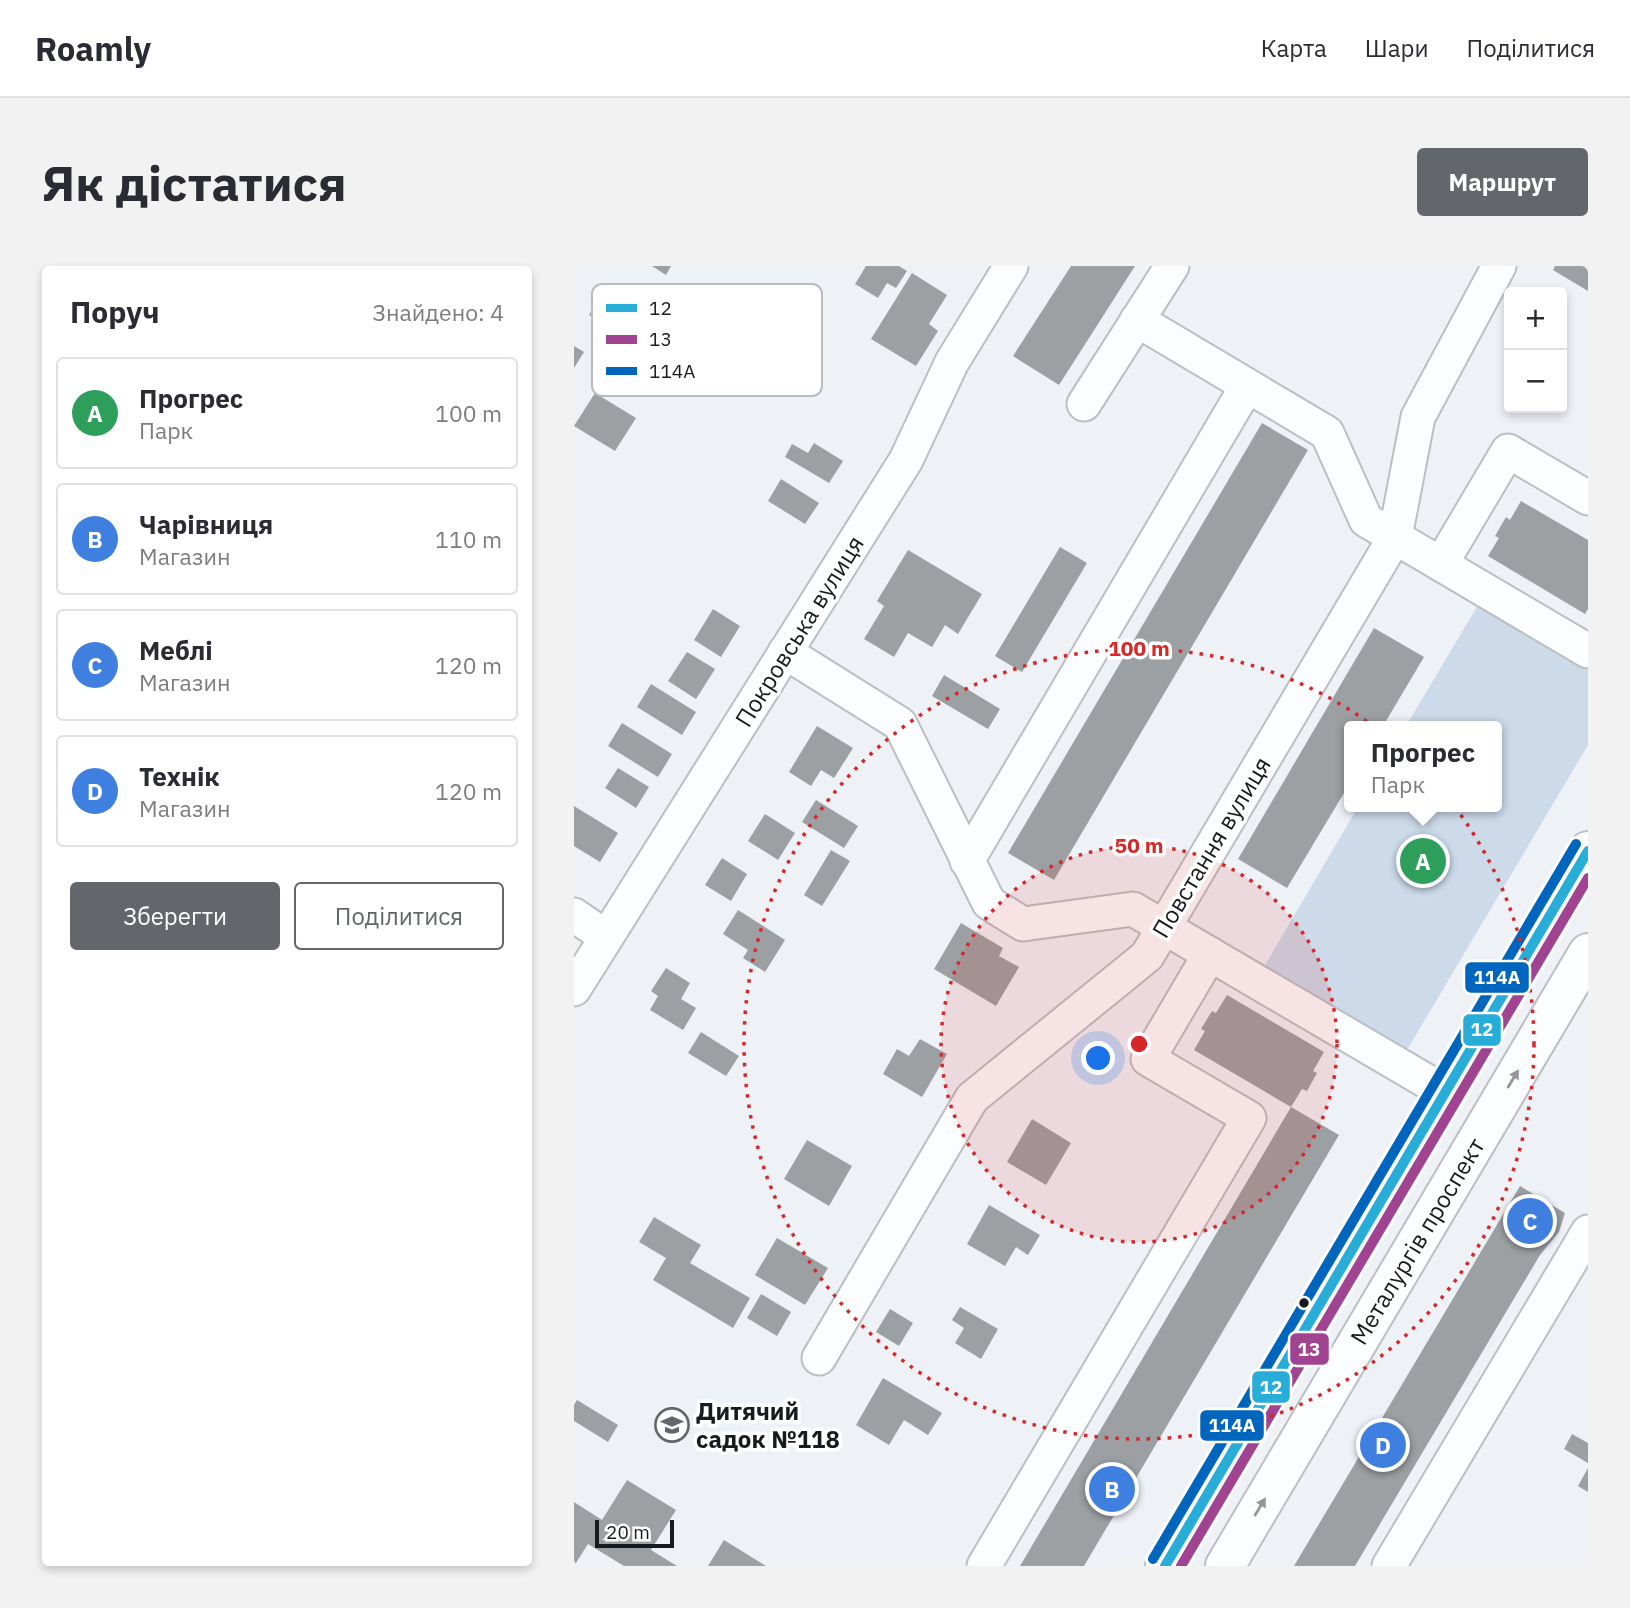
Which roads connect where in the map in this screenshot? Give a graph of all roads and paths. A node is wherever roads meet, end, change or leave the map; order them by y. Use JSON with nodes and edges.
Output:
{"nodes":[{"id":1,"x":1011,"y":266,"type":"edge"},
{"id":2,"x":1172,"y":266,"type":"edge"},
{"id":3,"x":1499,"y":266,"type":"edge"},
{"id":4,"x":1137,"y":320,"type":"junction"},
{"id":5,"x":1247,"y":386,"type":"junction"},
{"id":6,"x":1084,"y":404,"type":"dead end"},
{"id":7,"x":1588,"y":498,"type":"edge"},
{"id":8,"x":1395,"y":537,"type":"junction"},
{"id":9,"x":1441,"y":564,"type":"junction"},
{"id":10,"x":1588,"y":651,"type":"edge"},
{"id":11,"x":785,"y":652,"type":"junction"},
{"id":12,"x":1588,"y":851,"type":"edge"},
{"id":13,"x":967,"y":861,"type":"junction"},
{"id":14,"x":574,"y":915,"type":"edge"},
{"id":15,"x":1164,"y":927,"type":"junction"},
{"id":16,"x":606,"y":937,"type":"junction"},
{"id":17,"x":1588,"y":953,"type":"edge"},
{"id":18,"x":1210,"y":954,"type":"junction"},
{"id":19,"x":574,"y":989,"type":"edge"},
{"id":20,"x":1446,"y":1092,"type":"junction"},
{"id":21,"x":1490,"y":1118,"type":"junction"},
{"id":22,"x":1588,"y":1231,"type":"edge"},
{"id":23,"x":819,"y":1358,"type":"dead end"},
{"id":24,"x":984,"y":1566,"type":"edge"},
{"id":25,"x":1165,"y":1566,"type":"edge"},
{"id":26,"x":1226,"y":1566,"type":"edge"},
{"id":27,"x":1389,"y":1566,"type":"edge"}],
"edges":[{"from":1,"to":11,"type":"street","name":"Покровська вулиця"},
{"from":2,"to":4,"type":"street"},
{"from":3,"to":8,"type":"street","name":"Повстання вулиця"},
{"from":4,"to":5,"type":"street"},
{"from":4,"to":6,"type":"street"},
{"from":5,"to":8,"type":"street"},
{"from":5,"to":13,"type":"street"},
{"from":7,"to":9,"type":"street"},
{"from":8,"to":9,"type":"street"},
{"from":8,"to":15,"type":"street","name":"Повстання вулиця"},
{"from":9,"to":10,"type":"street"},
{"from":11,"to":13,"type":"street"},
{"from":11,"to":16,"type":"street","name":"Покровська вулиця"},
{"from":12,"to":20,"type":"main road","name":"Металургів проспект"},
{"from":13,"to":15,"type":"street"},
{"from":14,"to":16,"type":"street"},
{"from":15,"to":18,"type":"street"},
{"from":15,"to":23,"type":"street","name":"Повстання вулиця"},
{"from":16,"to":19,"type":"street","name":"Покровська вулиця"},
{"from":21,"to":17,"type":"main road","name":"Металургів проспект","one_way":true},
{"from":18,"to":20,"type":"street"},
{"from":18,"to":24,"type":"street"},
{"from":20,"to":21,"type":"main road"},
{"from":20,"to":25,"type":"main road","name":"Металургів проспект"},
{"from":26,"to":21,"type":"main road","name":"Металургів проспект","one_way":true},
{"from":22,"to":27,"type":"street"}]}
